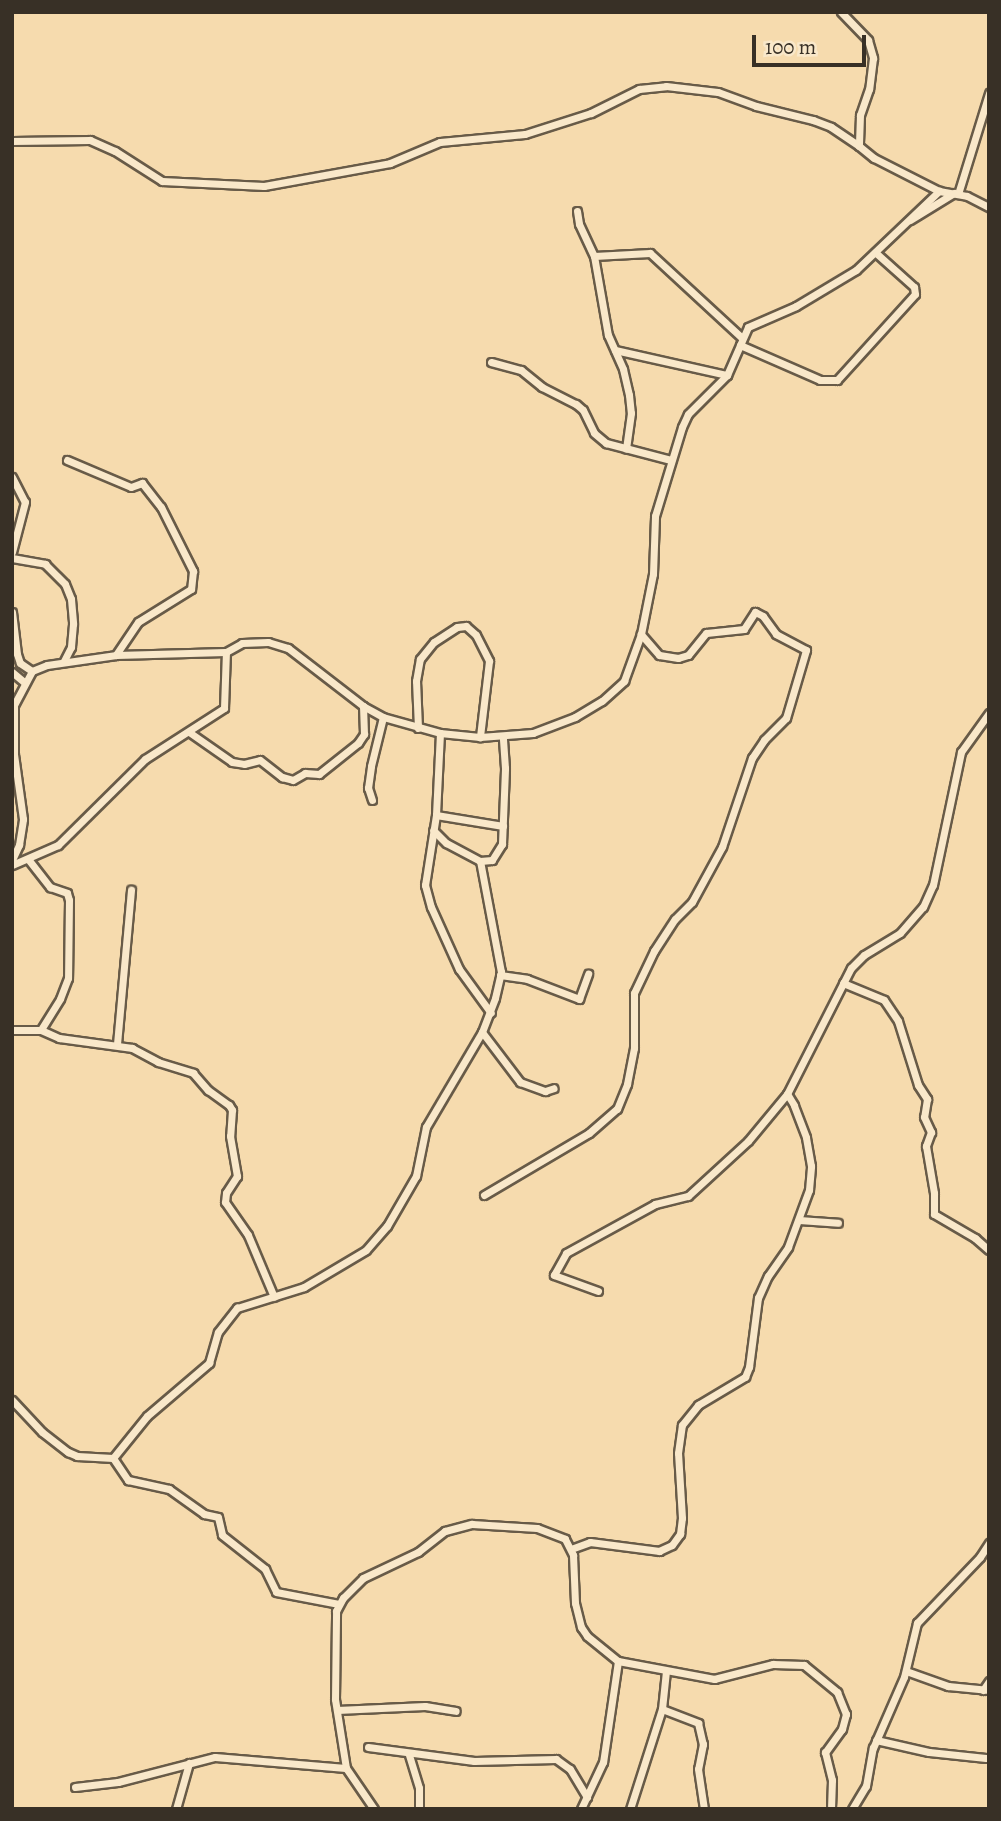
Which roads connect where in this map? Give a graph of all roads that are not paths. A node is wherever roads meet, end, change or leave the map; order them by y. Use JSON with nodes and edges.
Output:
{"nodes":[{"id":1,"x":841,"y":12,"type":"edge"},
{"id":2,"x":989,"y":93,"type":"edge"},
{"id":3,"x":12,"y":141,"type":"edge"},
{"id":4,"x":859,"y":146,"type":"junction"},
{"id":5,"x":939,"y":191,"type":"junction"},
{"id":6,"x":956,"y":193,"type":"junction"},
{"id":7,"x":989,"y":207,"type":"edge"},
{"id":8,"x":577,"y":211,"type":"dead end"},
{"id":9,"x":904,"y":223,"type":"junction"},
{"id":10,"x":875,"y":251,"type":"junction"},
{"id":11,"x":594,"y":256,"type":"junction"},
{"id":12,"x":741,"y":341,"type":"junction"},
{"id":13,"x":615,"y":350,"type":"junction"},
{"id":14,"x":491,"y":362,"type":"dead end"},
{"id":15,"x":727,"y":375,"type":"junction"},
{"id":16,"x":626,"y":449,"type":"junction"},
{"id":17,"x":67,"y":460,"type":"dead end"},
{"id":18,"x":671,"y":460,"type":"junction"},
{"id":19,"x":12,"y":477,"type":"edge"},
{"id":20,"x":12,"y":552,"type":"edge"},
{"id":21,"x":12,"y":558,"type":"edge"},
{"id":22,"x":12,"y":612,"type":"edge"},
{"id":23,"x":641,"y":634,"type":"junction"},
{"id":24,"x":226,"y":652,"type":"junction"},
{"id":25,"x":116,"y":655,"type":"junction"},
{"id":26,"x":64,"y":661,"type":"junction"},
{"id":27,"x":32,"y":671,"type":"junction"},
{"id":28,"x":12,"y":672,"type":"edge"},
{"id":29,"x":24,"y":682,"type":"junction"},
{"id":30,"x":363,"y":706,"type":"junction"},
{"id":31,"x":989,"y":713,"type":"edge"},
{"id":32,"x":383,"y":718,"type":"junction"},
{"id":33,"x":418,"y":728,"type":"junction"},
{"id":34,"x":189,"y":732,"type":"junction"},
{"id":35,"x":440,"y":733,"type":"junction"},
{"id":36,"x":13,"y":734,"type":"edge"},
{"id":37,"x":480,"y":737,"type":"junction"},
{"id":38,"x":503,"y":737,"type":"junction"},
{"id":39,"x":372,"y":800,"type":"dead end"},
{"id":40,"x":436,"y":815,"type":"junction"},
{"id":41,"x":503,"y":826,"type":"junction"},
{"id":42,"x":433,"y":830,"type":"junction"},
{"id":43,"x":29,"y":859,"type":"junction"},
{"id":44,"x":480,"y":861,"type":"junction"},
{"id":45,"x":12,"y":862,"type":"edge"},
{"id":46,"x":131,"y":890,"type":"dead end"},
{"id":47,"x":588,"y":974,"type":"dead end"},
{"id":48,"x":500,"y":975,"type":"junction"},
{"id":49,"x":843,"y":983,"type":"junction"},
{"id":50,"x":491,"y":1013,"type":"junction"},
{"id":51,"x":12,"y":1030,"type":"edge"},
{"id":52,"x":41,"y":1030,"type":"junction"},
{"id":53,"x":482,"y":1032,"type":"junction"},
{"id":54,"x":117,"y":1044,"type":"junction"},
{"id":55,"x":554,"y":1088,"type":"dead end"},
{"id":56,"x":787,"y":1094,"type":"junction"},
{"id":57,"x":484,"y":1195,"type":"dead end"},
{"id":58,"x":799,"y":1220,"type":"junction"},
{"id":59,"x":838,"y":1223,"type":"dead end"},
{"id":60,"x":989,"y":1250,"type":"edge"},
{"id":61,"x":598,"y":1291,"type":"dead end"},
{"id":62,"x":274,"y":1297,"type":"junction"},
{"id":63,"x":12,"y":1400,"type":"edge"},
{"id":64,"x":113,"y":1458,"type":"junction"},
{"id":65,"x":989,"y":1542,"type":"edge"},
{"id":66,"x":572,"y":1549,"type":"junction"},
{"id":67,"x":339,"y":1604,"type":"junction"},
{"id":68,"x":618,"y":1661,"type":"junction"},
{"id":69,"x":906,"y":1671,"type":"junction"},
{"id":70,"x":666,"y":1672,"type":"junction"},
{"id":71,"x":989,"y":1681,"type":"edge"},
{"id":72,"x":986,"y":1690,"type":"edge"},
{"id":73,"x":662,"y":1709,"type":"junction"},
{"id":74,"x":337,"y":1710,"type":"junction"},
{"id":75,"x":456,"y":1711,"type":"dead end"},
{"id":76,"x":876,"y":1740,"type":"junction"},
{"id":77,"x":368,"y":1747,"type":"dead end"},
{"id":78,"x":409,"y":1755,"type":"junction"},
{"id":79,"x":986,"y":1758,"type":"dead end"},
{"id":80,"x":189,"y":1763,"type":"junction"},
{"id":81,"x":346,"y":1768,"type":"junction"},
{"id":82,"x":75,"y":1787,"type":"dead end"},
{"id":83,"x":587,"y":1797,"type":"junction"},
{"id":84,"x":831,"y":1806,"type":"dead end"},
{"id":85,"x":176,"y":1809,"type":"edge"},
{"id":86,"x":374,"y":1809,"type":"edge"},
{"id":87,"x":419,"y":1809,"type":"edge"},
{"id":88,"x":581,"y":1809,"type":"edge"},
{"id":89,"x":630,"y":1809,"type":"edge"},
{"id":90,"x":704,"y":1809,"type":"edge"},
{"id":91,"x":852,"y":1809,"type":"edge"}],
"edges":[{"from":1,"to":4,"type":"street"},
{"from":2,"to":6,"type":"street"},
{"from":3,"to":4,"type":"street"},
{"from":4,"to":5,"type":"street"},
{"from":5,"to":6,"type":"street"},
{"from":5,"to":9,"type":"street"},
{"from":6,"to":7,"type":"street"},
{"from":6,"to":9,"type":"street"},
{"from":8,"to":11,"type":"street"},
{"from":9,"to":10,"type":"street"},
{"from":10,"to":12,"type":"street"},
{"from":10,"to":12,"type":"street"},
{"from":11,"to":12,"type":"street"},
{"from":11,"to":13,"type":"street"},
{"from":12,"to":15,"type":"street"},
{"from":13,"to":15,"type":"street"},
{"from":13,"to":16,"type":"street"},
{"from":14,"to":16,"type":"street"},
{"from":15,"to":18,"type":"street"},
{"from":16,"to":18,"type":"street"},
{"from":17,"to":25,"type":"street"},
{"from":18,"to":23,"type":"street"},
{"from":19,"to":20,"type":"street"},
{"from":21,"to":26,"type":"street"},
{"from":22,"to":27,"type":"street"},
{"from":23,"to":38,"type":"street"},
{"from":23,"to":57,"type":"street"},
{"from":24,"to":25,"type":"street"},
{"from":24,"to":30,"type":"street"},
{"from":24,"to":34,"type":"street"},
{"from":25,"to":26,"type":"street"},
{"from":26,"to":27,"type":"street"},
{"from":27,"to":29,"type":"street"},
{"from":28,"to":29,"type":"street"},
{"from":29,"to":36,"type":"street"},
{"from":30,"to":32,"type":"street"},
{"from":30,"to":34,"type":"street"},
{"from":31,"to":49,"type":"street"},
{"from":32,"to":33,"type":"street"},
{"from":32,"to":39,"type":"street"},
{"from":33,"to":35,"type":"street"},
{"from":33,"to":37,"type":"street"},
{"from":34,"to":43,"type":"street"},
{"from":35,"to":37,"type":"street"},
{"from":35,"to":40,"type":"street"},
{"from":36,"to":45,"type":"street"},
{"from":37,"to":38,"type":"street"},
{"from":38,"to":41,"type":"street"},
{"from":40,"to":41,"type":"street"},
{"from":40,"to":42,"type":"street"},
{"from":41,"to":44,"type":"street"},
{"from":42,"to":44,"type":"street"},
{"from":42,"to":50,"type":"street"},
{"from":43,"to":45,"type":"street"},
{"from":43,"to":52,"type":"street"},
{"from":44,"to":48,"type":"street"},
{"from":46,"to":54,"type":"street"},
{"from":47,"to":48,"type":"street"},
{"from":48,"to":50,"type":"street"},
{"from":49,"to":56,"type":"street"},
{"from":49,"to":60,"type":"street"},
{"from":50,"to":53,"type":"street"},
{"from":51,"to":52,"type":"street"},
{"from":52,"to":54,"type":"street"},
{"from":53,"to":55,"type":"street"},
{"from":53,"to":62,"type":"street"},
{"from":54,"to":62,"type":"street"},
{"from":56,"to":58,"type":"street"},
{"from":56,"to":61,"type":"street"},
{"from":58,"to":59,"type":"street"},
{"from":58,"to":66,"type":"street"},
{"from":62,"to":64,"type":"street"},
{"from":63,"to":64,"type":"street"},
{"from":64,"to":67,"type":"street"},
{"from":65,"to":69,"type":"street"},
{"from":66,"to":67,"type":"street"},
{"from":66,"to":68,"type":"street"},
{"from":67,"to":74,"type":"street"},
{"from":68,"to":70,"type":"street"},
{"from":68,"to":83,"type":"street"},
{"from":69,"to":72,"type":"street"},
{"from":69,"to":76,"type":"street"},
{"from":70,"to":73,"type":"street"},
{"from":70,"to":84,"type":"street"},
{"from":71,"to":72,"type":"street"},
{"from":73,"to":89,"type":"street"},
{"from":73,"to":90,"type":"street"},
{"from":74,"to":75,"type":"street"},
{"from":74,"to":81,"type":"street"},
{"from":76,"to":79,"type":"street"},
{"from":76,"to":91,"type":"street"},
{"from":77,"to":78,"type":"street"},
{"from":78,"to":83,"type":"street"},
{"from":78,"to":87,"type":"street"},
{"from":80,"to":81,"type":"street"},
{"from":80,"to":82,"type":"street"},
{"from":80,"to":85,"type":"street"},
{"from":81,"to":86,"type":"street"},
{"from":83,"to":88,"type":"street"}]}
